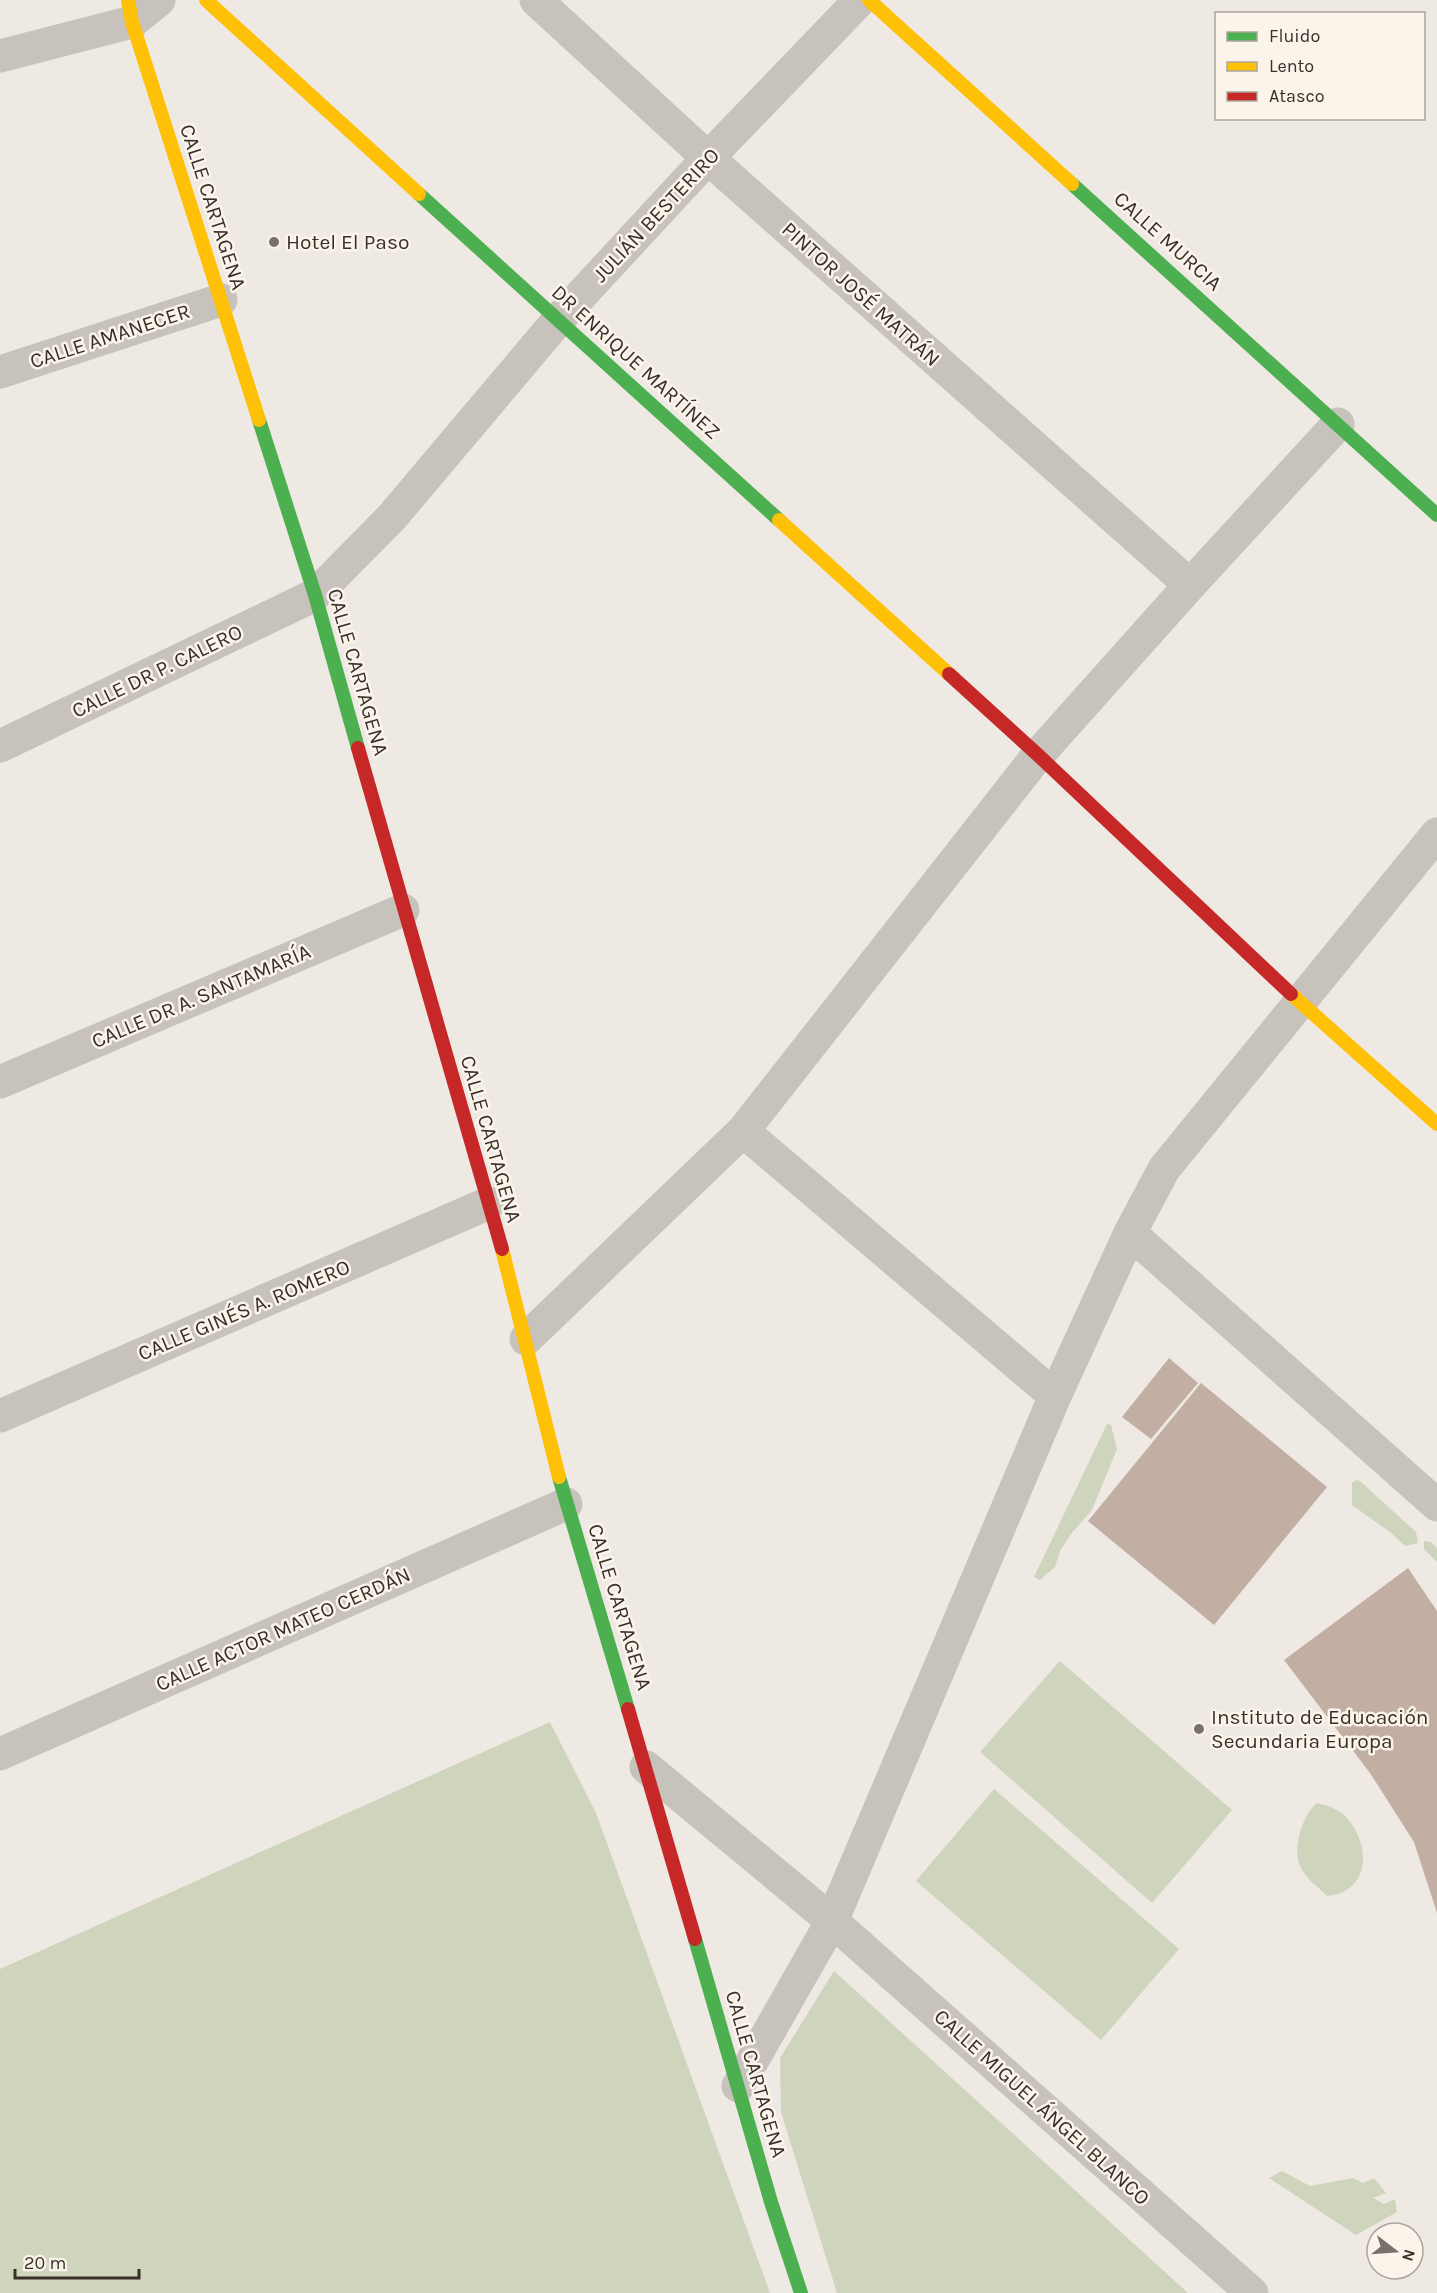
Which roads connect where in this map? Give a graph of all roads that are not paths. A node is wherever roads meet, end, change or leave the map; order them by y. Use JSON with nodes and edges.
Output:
{"nodes":[{"id":1,"x":159,"y":0,"type":"edge"},
{"id":2,"x":206,"y":0,"type":"edge"},
{"id":3,"x":536,"y":0,"type":"edge"},
{"id":4,"x":860,"y":0,"type":"edge"},
{"id":5,"x":869,"y":0,"type":"edge"},
{"id":6,"x":130,"y":11,"type":"edge"},
{"id":7,"x":0,"y":56,"type":"edge"},
{"id":8,"x":708,"y":158,"type":"junction"},
{"id":9,"x":221,"y":300,"type":"junction"},
{"id":10,"x":559,"y":320,"type":"junction"},
{"id":11,"x":0,"y":372,"type":"edge"},
{"id":12,"x":1338,"y":424,"type":"junction"},
{"id":13,"x":1437,"y":515,"type":"edge"},
{"id":14,"x":1190,"y":585,"type":"junction"},
{"id":15,"x":315,"y":596,"type":"junction"},
{"id":16,"x":0,"y":746,"type":"edge"},
{"id":17,"x":1038,"y":755,"type":"junction"},
{"id":18,"x":1437,"y":834,"type":"edge"},
{"id":19,"x":403,"y":910,"type":"junction"},
{"id":20,"x":1301,"y":1003,"type":"junction"},
{"id":21,"x":0,"y":1082,"type":"edge"},
{"id":22,"x":1437,"y":1124,"type":"edge"},
{"id":23,"x":743,"y":1131,"type":"junction"},
{"id":24,"x":489,"y":1203,"type":"junction"},
{"id":25,"x":1130,"y":1233,"type":"junction"},
{"id":26,"x":526,"y":1339,"type":"junction"},
{"id":27,"x":1055,"y":1396,"type":"junction"},
{"id":28,"x":0,"y":1416,"type":"edge"},
{"id":29,"x":1430,"y":1498,"type":"edge"},
{"id":30,"x":566,"y":1504,"type":"junction"},
{"id":31,"x":0,"y":1754,"type":"edge"},
{"id":32,"x":646,"y":1767,"type":"junction"},
{"id":33,"x":832,"y":1921,"type":"junction"},
{"id":34,"x":738,"y":2086,"type":"junction"},
{"id":35,"x":801,"y":2293,"type":"edge"},
{"id":36,"x":1252,"y":2293,"type":"edge"}],
"edges":[{"from":1,"to":6,"type":"street"},
{"from":2,"to":10,"type":"street","name":"DR ENRIQUE MARTÍNEZ"},
{"from":3,"to":8,"type":"street","name":"PINTOR JOSÉ MATRÁN"},
{"from":4,"to":8,"type":"street","name":"JULIÁN BESTERIRO"},
{"from":5,"to":12,"type":"street","name":"CALLE MURCIA"},
{"from":6,"to":7,"type":"street"},
{"from":6,"to":9,"type":"street","name":"CALLE CARTAGENA"},
{"from":8,"to":10,"type":"street","name":"JULIÁN BESTERIRO"},
{"from":8,"to":14,"type":"street","name":"PINTOR JOSÉ MATRÁN"},
{"from":9,"to":11,"type":"street","name":"CALLE AMANECER"},
{"from":9,"to":15,"type":"street","name":"CALLE CARTAGENA"},
{"from":10,"to":15,"type":"street","name":"JULIÁN BESTERIRO"},
{"from":10,"to":17,"type":"street","name":"DR ENRIQUE MARTÍNEZ"},
{"from":12,"to":13,"type":"street","name":"CALLE MURCIA"},
{"from":12,"to":14,"type":"street"},
{"from":14,"to":17,"type":"street"},
{"from":15,"to":16,"type":"street","name":"CALLE DR P. CALERO"},
{"from":15,"to":19,"type":"street","name":"CALLE CARTAGENA"},
{"from":17,"to":20,"type":"street","name":"DR ENRIQUE MARTÍNEZ"},
{"from":17,"to":23,"type":"street"},
{"from":18,"to":20,"type":"street"},
{"from":19,"to":21,"type":"street","name":"CALLE DR A. SANTAMARÍA"},
{"from":19,"to":24,"type":"street","name":"CALLE CARTAGENA"},
{"from":20,"to":22,"type":"street","name":"DR ENRIQUE MARTÍNEZ"},
{"from":20,"to":25,"type":"street"},
{"from":23,"to":26,"type":"street"},
{"from":23,"to":27,"type":"street"},
{"from":24,"to":26,"type":"street","name":"CALLE CARTAGENA"},
{"from":24,"to":28,"type":"street","name":"CALLE GINÉS A. ROMERO"},
{"from":25,"to":27,"type":"street"},
{"from":25,"to":29,"type":"street"},
{"from":26,"to":30,"type":"street","name":"CALLE CARTAGENA"},
{"from":27,"to":33,"type":"street"},
{"from":30,"to":31,"type":"street","name":"CALLE ACTOR MATEO CERDÁN"},
{"from":30,"to":32,"type":"street","name":"CALLE CARTAGENA"},
{"from":32,"to":33,"type":"street","name":"CALLE MIGUEL ÁNGEL BLANCO"},
{"from":32,"to":34,"type":"street","name":"CALLE CARTAGENA"},
{"from":33,"to":34,"type":"street"},
{"from":33,"to":36,"type":"street","name":"CALLE MIGUEL ÁNGEL BLANCO"},
{"from":34,"to":35,"type":"street","name":"CALLE CARTAGENA"}]}
